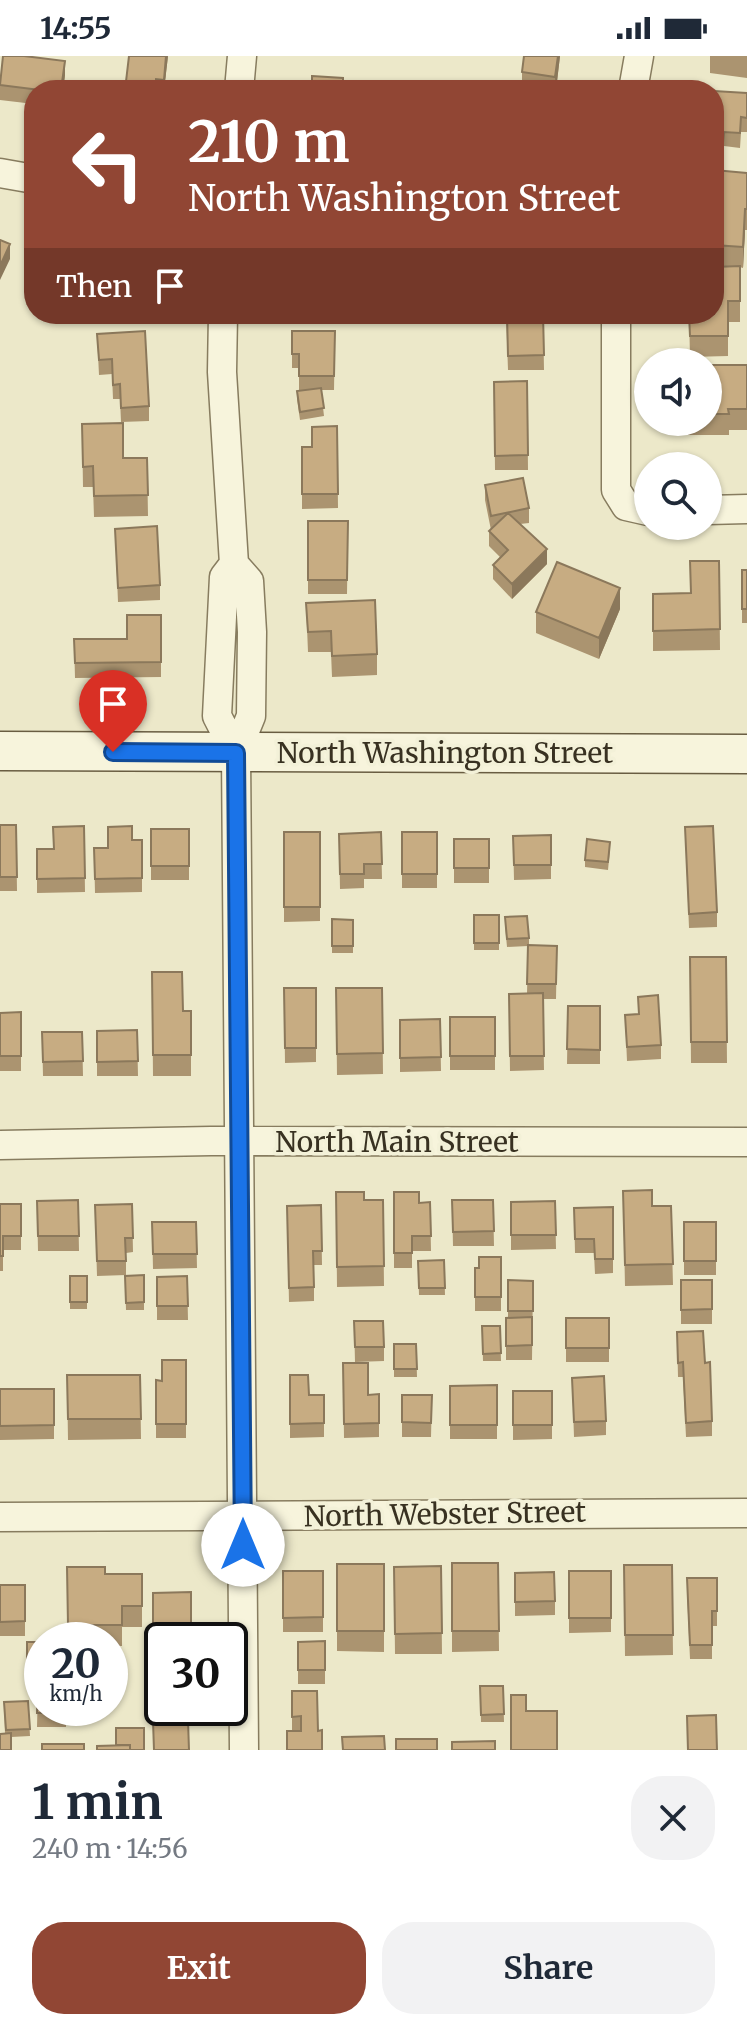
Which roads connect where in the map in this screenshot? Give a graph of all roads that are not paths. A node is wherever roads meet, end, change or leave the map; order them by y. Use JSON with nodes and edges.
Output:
{"nodes":[{"id":1,"x":242,"y":56,"type":"edge"},
{"id":2,"x":639,"y":56,"type":"edge"},
{"id":3,"x":240,"y":80,"type":"edge"},
{"id":4,"x":635,"y":80,"type":"edge"},
{"id":5,"x":0,"y":173,"type":"edge"},
{"id":6,"x":24,"y":177,"type":"edge"},
{"id":7,"x":223,"y":324,"type":"edge"},
{"id":8,"x":616,"y":324,"type":"edge"},
{"id":9,"x":634,"y":508,"type":"edge"},
{"id":10,"x":747,"y":509,"type":"edge"},
{"id":11,"x":722,"y":510,"type":"edge"},
{"id":12,"x":0,"y":751,"type":"edge"},
{"id":13,"x":236,"y":753,"type":"junction"},
{"id":14,"x":747,"y":754,"type":"edge"},
{"id":15,"x":240,"y":1142,"type":"junction"},
{"id":16,"x":747,"y":1142,"type":"edge"},
{"id":17,"x":0,"y":1145,"type":"edge"},
{"id":18,"x":747,"y":1513,"type":"edge"},
{"id":19,"x":243,"y":1516,"type":"junction"},
{"id":20,"x":0,"y":1517,"type":"edge"},
{"id":21,"x":244,"y":1750,"type":"edge"}],
"edges":[{"from":1,"to":3,"type":"street"},
{"from":2,"to":4,"type":"street"},
{"from":5,"to":6,"type":"street"},
{"from":7,"to":13,"type":"street"},
{"from":8,"to":9,"type":"street"},
{"from":10,"to":11,"type":"street"},
{"from":12,"to":13,"type":"main road","name":"North Washington Street"},
{"from":13,"to":14,"type":"main road","name":"North Washington Street"},
{"from":13,"to":15,"type":"street"},
{"from":15,"to":16,"type":"street","name":"North Main Street"},
{"from":15,"to":17,"type":"street","name":"North Main Street"},
{"from":15,"to":19,"type":"street"},
{"from":18,"to":19,"type":"street","name":"North Webster Street"},
{"from":19,"to":20,"type":"street","name":"North Webster Street"},
{"from":19,"to":21,"type":"street"}]}
